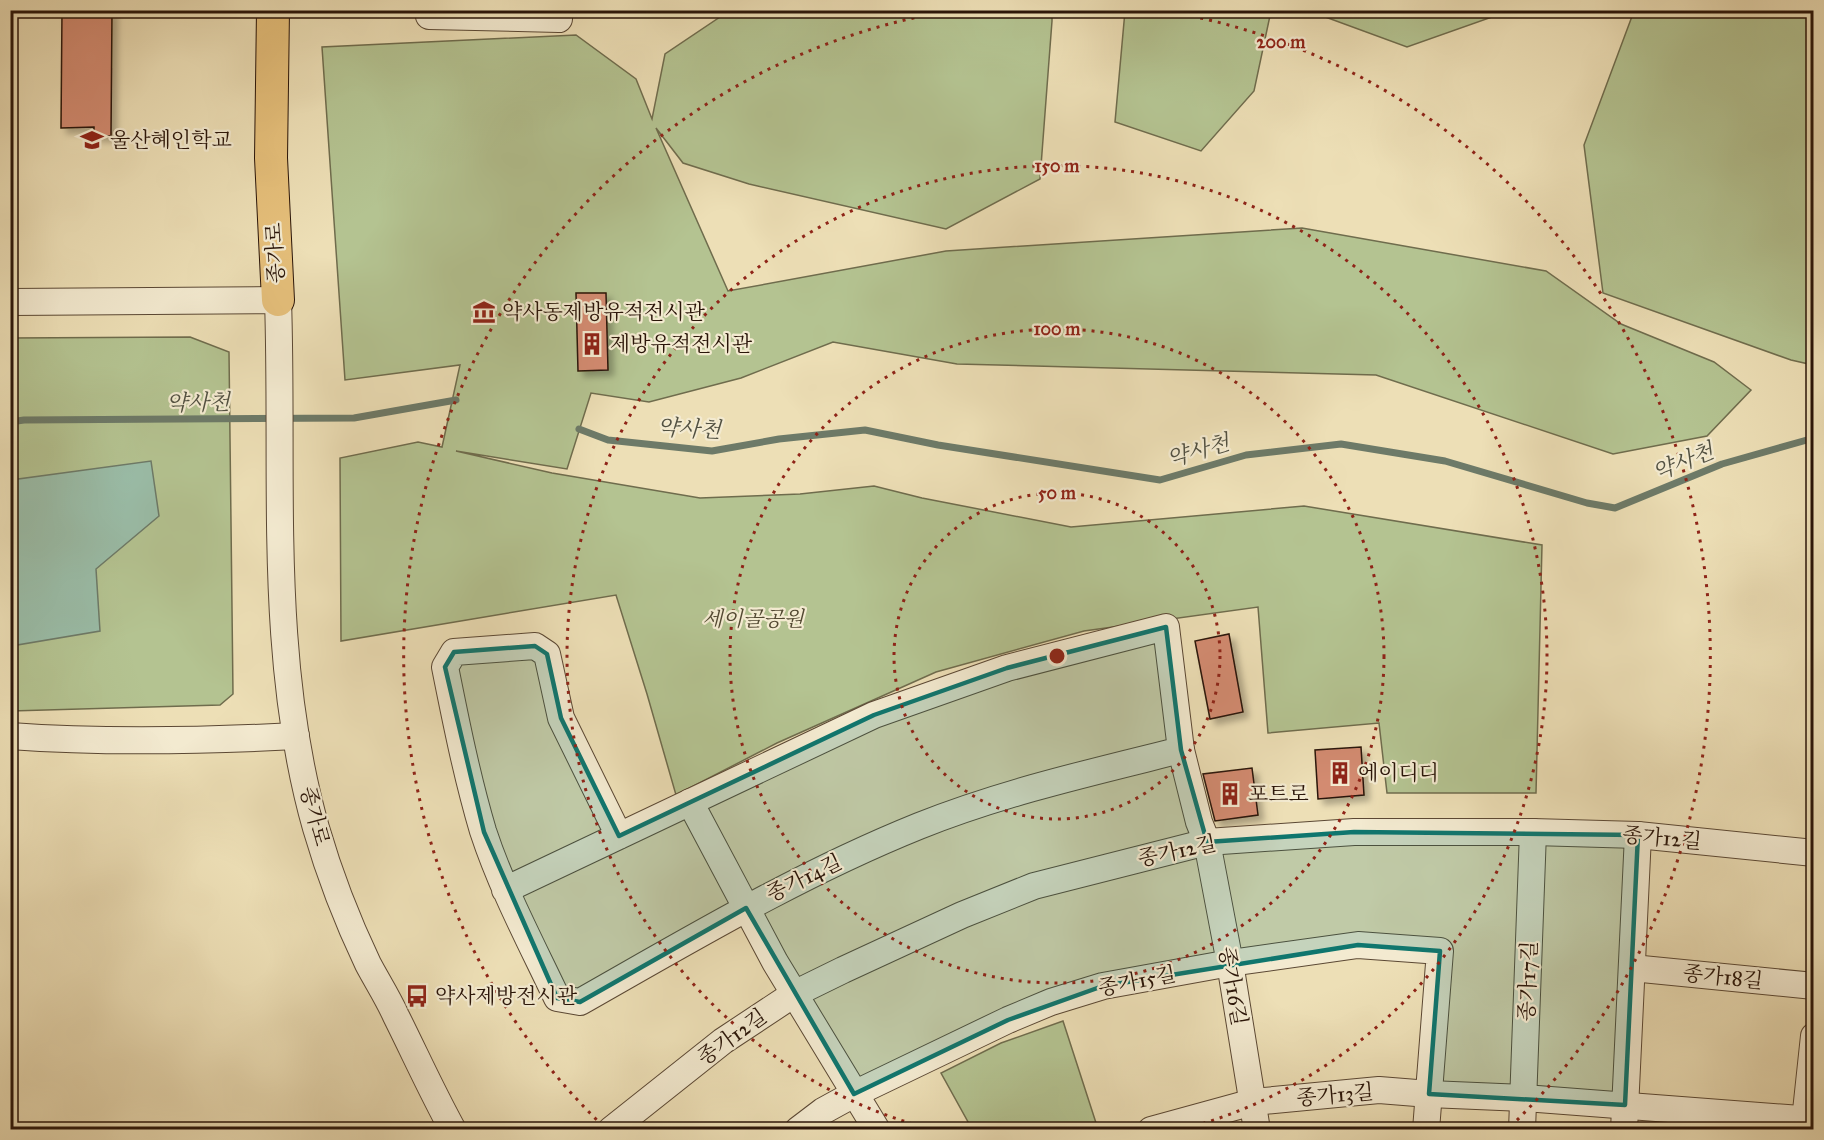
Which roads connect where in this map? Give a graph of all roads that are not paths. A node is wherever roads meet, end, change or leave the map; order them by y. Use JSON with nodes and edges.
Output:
{"nodes":[{"id":1,"x":273,"y":10,"type":"edge"},
{"id":2,"x":429,"y":13,"type":"edge"},
{"id":3,"x":559,"y":15,"type":"edge"},
{"id":4,"x":278,"y":300,"type":"junction"},
{"id":5,"x":10,"y":302,"type":"edge"},
{"id":6,"x":10,"y":736,"type":"edge"},
{"id":7,"x":296,"y":736,"type":"junction"},
{"id":8,"x":1181,"y":750,"type":"junction"},
{"id":9,"x":690,"y":802,"type":"junction"},
{"id":10,"x":1533,"y":831,"type":"junction"},
{"id":11,"x":1638,"y":835,"type":"junction"},
{"id":12,"x":619,"y":836,"type":"junction"},
{"id":13,"x":1207,"y":842,"type":"junction"},
{"id":14,"x":1814,"y":853,"type":"edge"},
{"id":15,"x":505,"y":890,"type":"junction"},
{"id":16,"x":746,"y":908,"type":"junction"},
{"id":17,"x":1230,"y":963,"type":"junction"},
{"id":18,"x":1632,"y":968,"type":"junction"},
{"id":19,"x":1814,"y":986,"type":"edge"},
{"id":20,"x":794,"y":994,"type":"junction"},
{"id":21,"x":1814,"y":1036,"type":"edge"},
{"id":22,"x":854,"y":1094,"type":"junction"},
{"id":23,"x":1429,"y":1094,"type":"junction"},
{"id":24,"x":1524,"y":1098,"type":"junction"},
{"id":25,"x":1253,"y":1102,"type":"junction"},
{"id":26,"x":1625,"y":1118,"type":"edge"},
{"id":27,"x":1807,"y":1123,"type":"edge"},
{"id":28,"x":453,"y":1130,"type":"edge"},
{"id":29,"x":611,"y":1130,"type":"edge"},
{"id":30,"x":798,"y":1130,"type":"edge"},
{"id":31,"x":876,"y":1130,"type":"edge"},
{"id":32,"x":1151,"y":1130,"type":"edge"},
{"id":33,"x":1257,"y":1130,"type":"edge"},
{"id":34,"x":1426,"y":1130,"type":"edge"},
{"id":35,"x":1522,"y":1130,"type":"edge"}],
"edges":[{"from":1,"to":4,"type":"main road","name":"종가로"},
{"from":2,"to":3,"type":"street"},
{"from":4,"to":5,"type":"street","name":"종가로"},
{"from":4,"to":7,"type":"street","name":"종가로"},
{"from":6,"to":7,"type":"street"},
{"from":7,"to":28,"type":"street","name":"종가로"},
{"from":8,"to":9,"type":"street"},
{"from":8,"to":13,"type":"street"},
{"from":8,"to":16,"type":"street","name":"종가14길"},
{"from":9,"to":12,"type":"street"},
{"from":9,"to":16,"type":"street"},
{"from":10,"to":11,"type":"street","name":"종가12길"},
{"from":10,"to":13,"type":"street","name":"종가12길"},
{"from":10,"to":24,"type":"street","name":"종가17길"},
{"from":11,"to":14,"type":"street","name":"종가12길"},
{"from":11,"to":18,"type":"street"},
{"from":12,"to":15,"type":"street"},
{"from":12,"to":15,"type":"street","name":"종가14길"},
{"from":13,"to":17,"type":"street","name":"종가16길"},
{"from":13,"to":20,"type":"street","name":"종가12길"},
{"from":15,"to":16,"type":"street","name":"종가14길"},
{"from":16,"to":20,"type":"street"},
{"from":17,"to":22,"type":"street","name":"종가15길"},
{"from":17,"to":23,"type":"street","name":"종가15길"},
{"from":17,"to":25,"type":"street","name":"종가16길"},
{"from":18,"to":19,"type":"street","name":"종가18길"},
{"from":18,"to":26,"type":"street"},
{"from":20,"to":22,"type":"street"},
{"from":20,"to":29,"type":"street","name":"종가12길"},
{"from":21,"to":27,"type":"street"},
{"from":22,"to":30,"type":"street","name":"종가15길"},
{"from":22,"to":31,"type":"street"},
{"from":23,"to":24,"type":"street","name":"종가13길"},
{"from":23,"to":25,"type":"street","name":"종가13길"},
{"from":23,"to":34,"type":"street"},
{"from":24,"to":26,"type":"street","name":"종가13길"},
{"from":24,"to":35,"type":"street","name":"종가17길"},
{"from":25,"to":32,"type":"street","name":"종가13길"},
{"from":25,"to":33,"type":"street","name":"종가16길"},
{"from":26,"to":27,"type":"street"}]}
